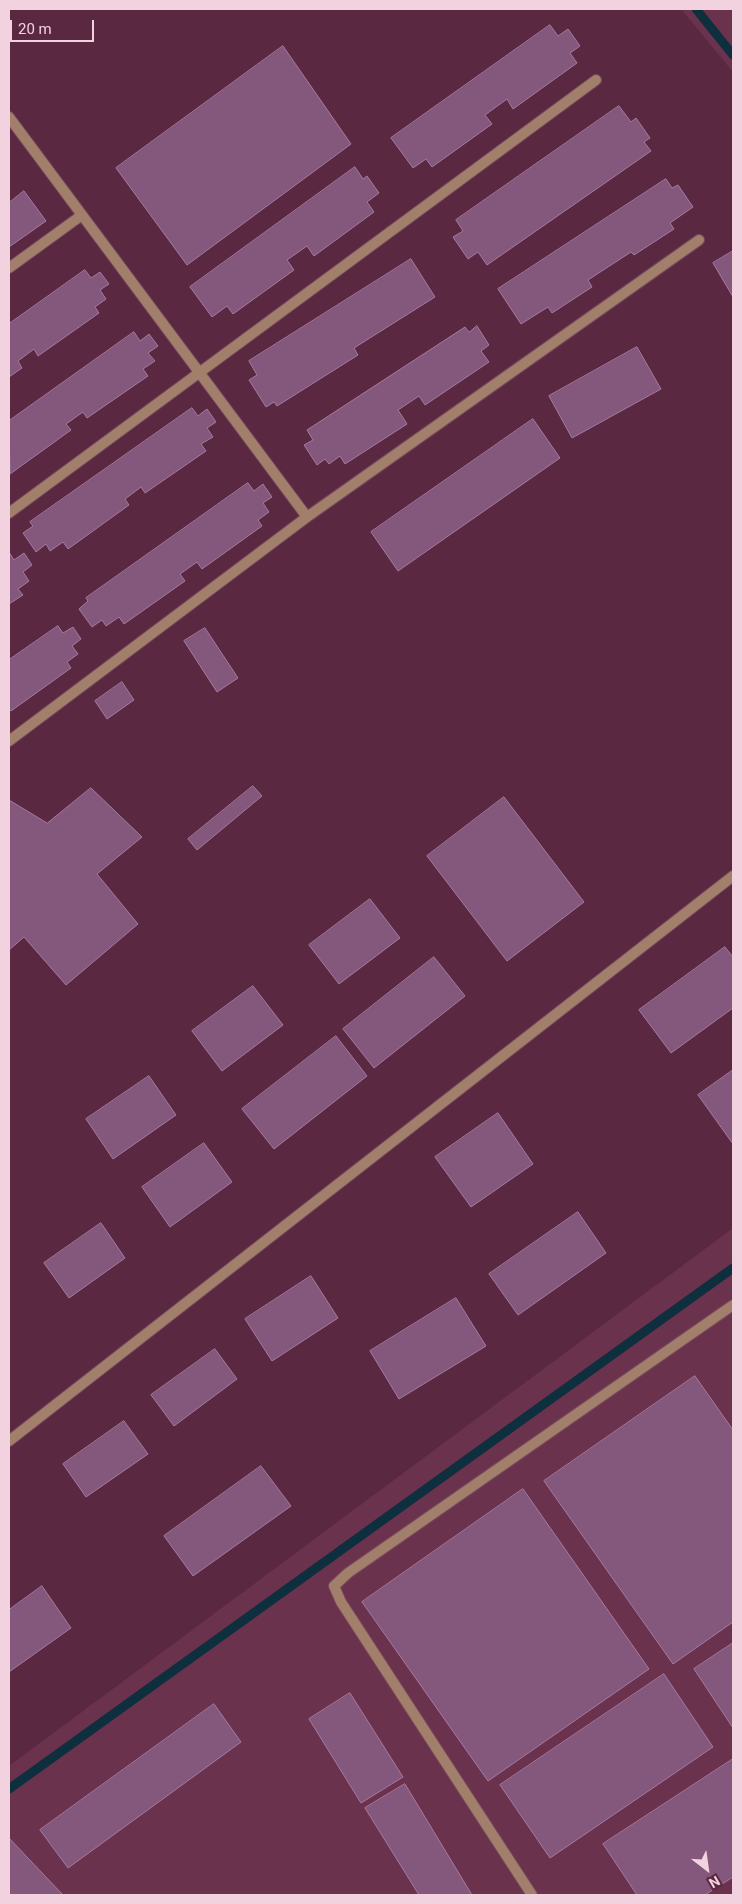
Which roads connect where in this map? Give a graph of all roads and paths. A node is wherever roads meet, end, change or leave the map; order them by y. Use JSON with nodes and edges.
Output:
{"nodes":[{"id":1,"x":596,"y":80,"type":"dead end"},
{"id":2,"x":9,"y":117,"type":"edge"},
{"id":3,"x":82,"y":215,"type":"junction"},
{"id":4,"x":699,"y":240,"type":"dead end"},
{"id":5,"x":9,"y":268,"type":"edge"},
{"id":6,"x":199,"y":372,"type":"junction"},
{"id":7,"x":9,"y":513,"type":"edge"},
{"id":8,"x":308,"y":516,"type":"junction"},
{"id":9,"x":9,"y":740,"type":"edge"},
{"id":10,"x":733,"y":876,"type":"edge"},
{"id":11,"x":733,"y":1305,"type":"edge"},
{"id":12,"x":9,"y":1441,"type":"edge"},
{"id":13,"x":532,"y":1895,"type":"edge"}],
"edges":[{"from":1,"to":6,"type":"street"},
{"from":2,"to":3,"type":"street"},
{"from":3,"to":5,"type":"street"},
{"from":3,"to":6,"type":"street"},
{"from":4,"to":8,"type":"street"},
{"from":6,"to":7,"type":"street"},
{"from":6,"to":8,"type":"street"},
{"from":8,"to":9,"type":"street"},
{"from":10,"to":12,"type":"street"},
{"from":11,"to":13,"type":"street"}]}
